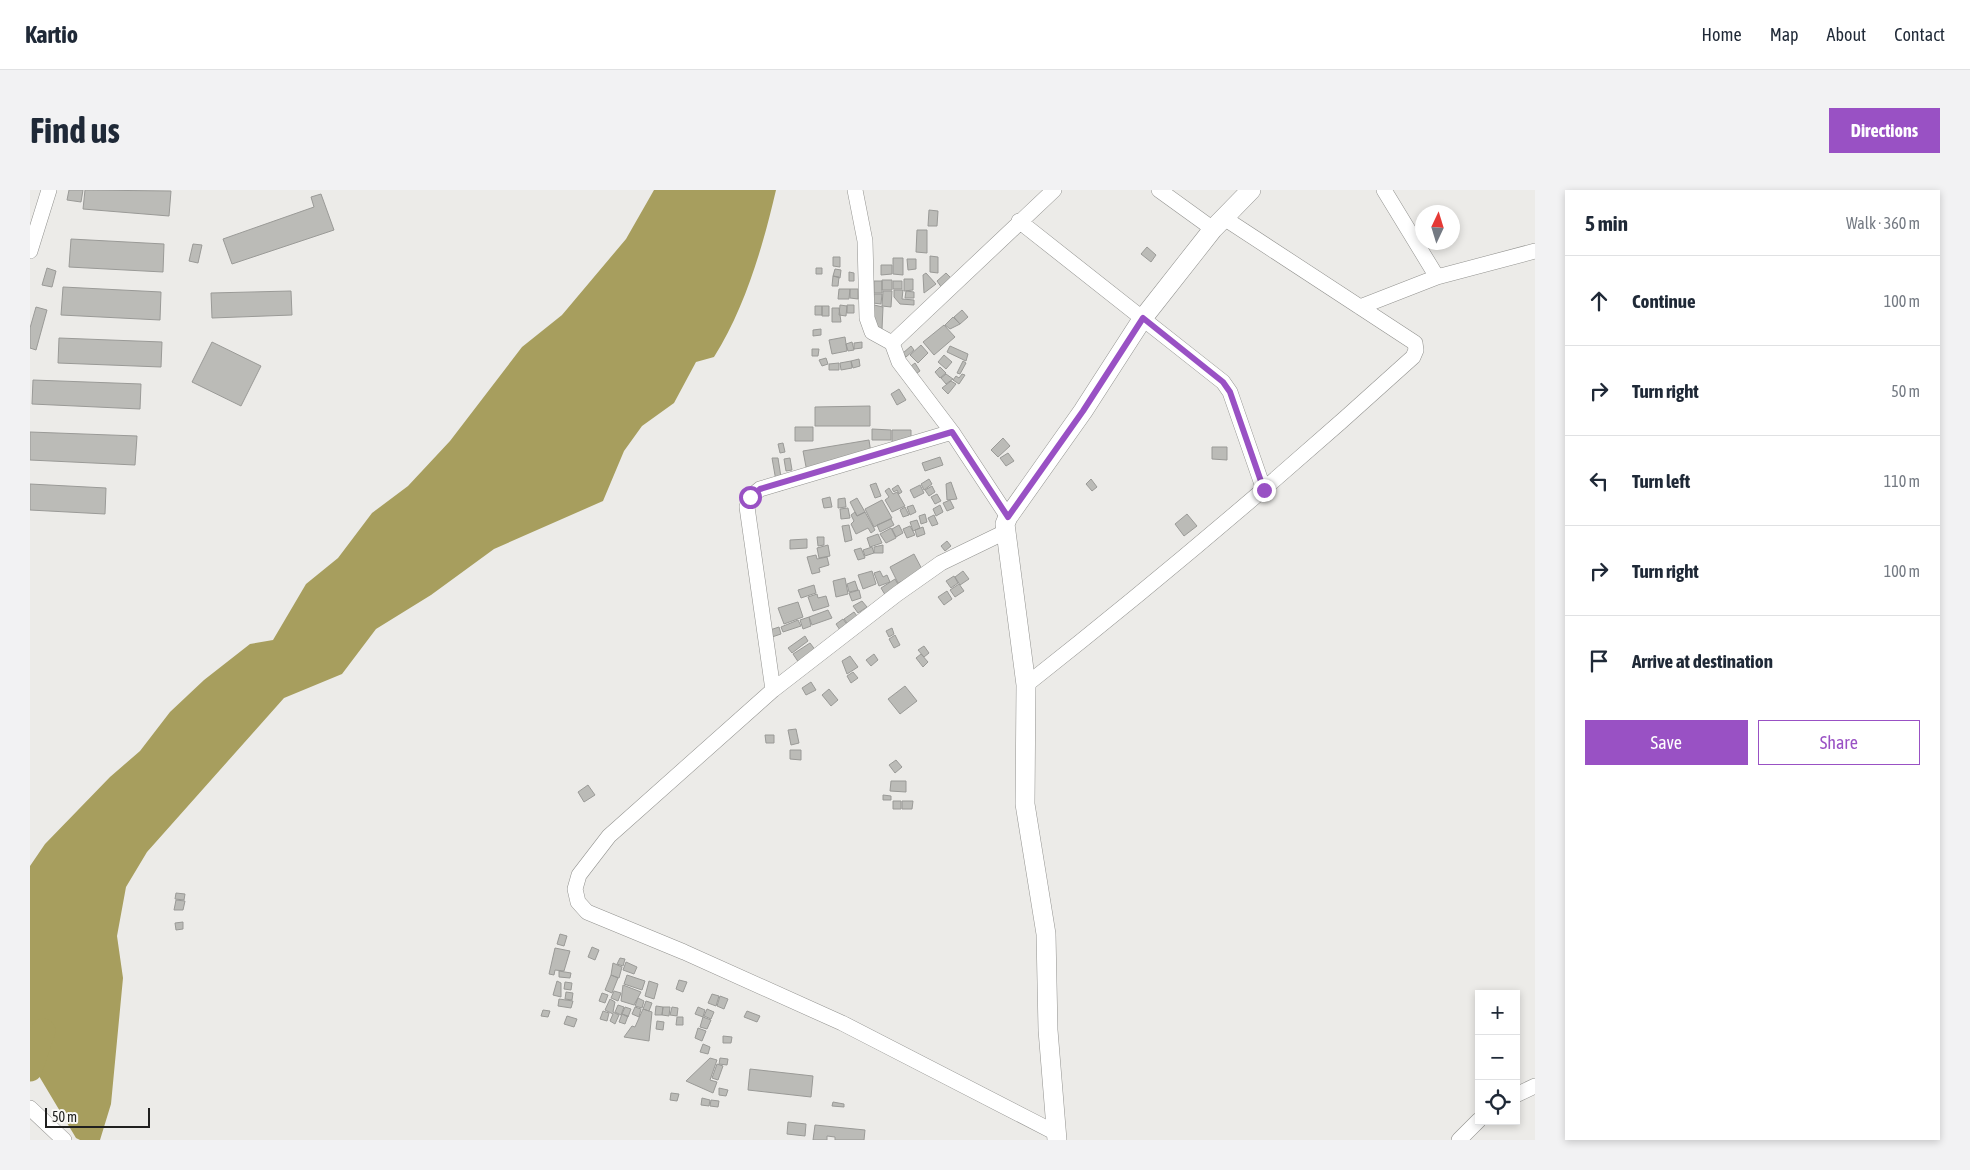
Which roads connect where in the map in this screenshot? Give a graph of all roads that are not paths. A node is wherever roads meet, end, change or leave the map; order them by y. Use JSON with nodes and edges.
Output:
{"nodes":[{"id":1,"x":49,"y":190,"type":"edge"},
{"id":2,"x":855,"y":190,"type":"edge"},
{"id":3,"x":1054,"y":190,"type":"edge"},
{"id":4,"x":1159,"y":190,"type":"edge"},
{"id":5,"x":1251,"y":190,"type":"edge"},
{"id":6,"x":1384,"y":190,"type":"edge"},
{"id":7,"x":1020,"y":221,"type":"junction"},
{"id":8,"x":1218,"y":223,"type":"junction"},
{"id":9,"x":30,"y":251,"type":"edge"},
{"id":10,"x":1535,"y":251,"type":"edge"},
{"id":11,"x":1437,"y":277,"type":"junction"},
{"id":12,"x":1360,"y":307,"type":"junction"},
{"id":13,"x":1143,"y":318,"type":"junction"},
{"id":14,"x":892,"y":343,"type":"junction"},
{"id":15,"x":952,"y":432,"type":"junction"},
{"id":16,"x":1264,"y":490,"type":"junction"},
{"id":17,"x":1007,"y":525,"type":"junction"},
{"id":18,"x":1026,"y":685,"type":"junction"},
{"id":19,"x":773,"y":690,"type":"junction"},
{"id":20,"x":1535,"y":1086,"type":"edge"},
{"id":21,"x":1520,"y":1093,"type":"edge"},
{"id":22,"x":30,"y":1108,"type":"edge"},
{"id":23,"x":1475,"y":1124,"type":"edge"},
{"id":24,"x":1057,"y":1136,"type":"edge"},
{"id":25,"x":64,"y":1140,"type":"edge"},
{"id":26,"x":1459,"y":1140,"type":"edge"}],
"edges":[{"from":1,"to":9,"type":"street"},
{"from":2,"to":14,"type":"street"},
{"from":3,"to":7,"type":"street"},
{"from":4,"to":8,"type":"street"},
{"from":5,"to":8,"type":"street"},
{"from":6,"to":11,"type":"street"},
{"from":7,"to":13,"type":"street"},
{"from":7,"to":14,"type":"street"},
{"from":8,"to":12,"type":"street"},
{"from":8,"to":13,"type":"street"},
{"from":10,"to":11,"type":"street"},
{"from":11,"to":12,"type":"street"},
{"from":12,"to":16,"type":"street"},
{"from":13,"to":16,"type":"street"},
{"from":13,"to":17,"type":"street"},
{"from":14,"to":15,"type":"street"},
{"from":15,"to":17,"type":"street"},
{"from":15,"to":19,"type":"street"},
{"from":16,"to":18,"type":"street"},
{"from":17,"to":18,"type":"street"},
{"from":17,"to":19,"type":"street"},
{"from":18,"to":24,"type":"street"},
{"from":19,"to":24,"type":"street"},
{"from":20,"to":21,"type":"street"},
{"from":22,"to":25,"type":"street"},
{"from":23,"to":26,"type":"street"}]}
